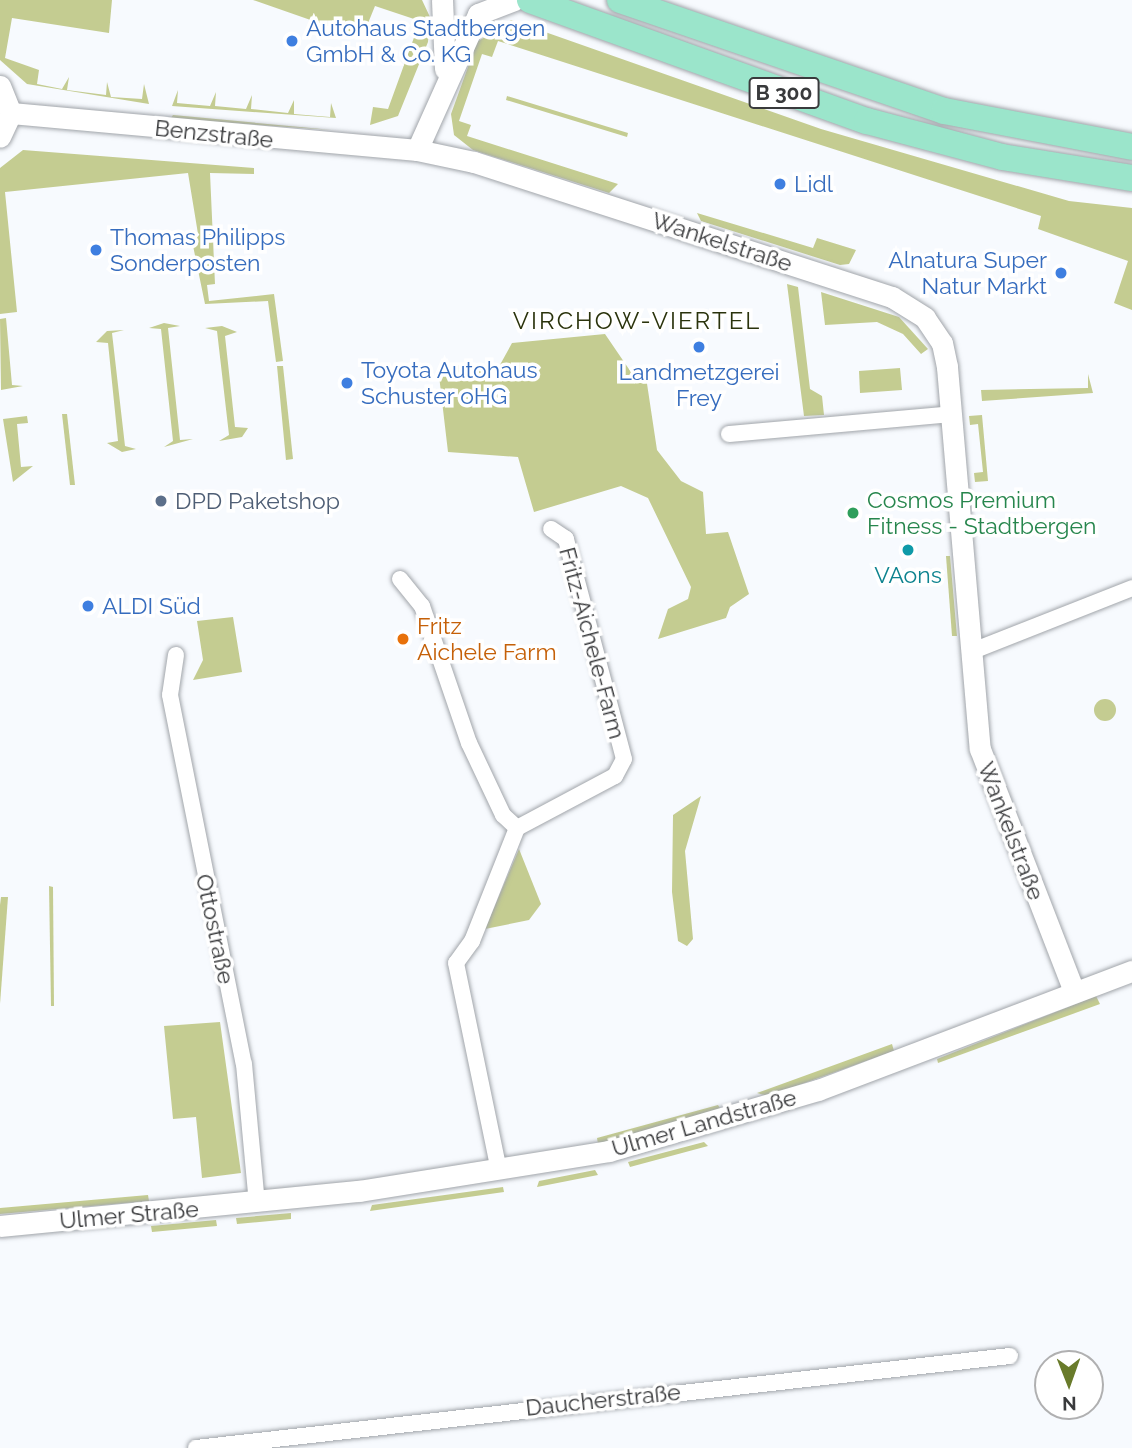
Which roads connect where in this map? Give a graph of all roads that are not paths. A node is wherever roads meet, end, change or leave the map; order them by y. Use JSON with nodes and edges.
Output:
{"nodes":[{"id":1,"x":442,"y":0,"type":"edge"},
{"id":2,"x":514,"y":0,"type":"edge"},
{"id":3,"x":530,"y":0,"type":"edge"},
{"id":4,"x":620,"y":0,"type":"edge"},
{"id":5,"x":445,"y":74,"type":"junction"},
{"id":6,"x":0,"y":86,"type":"edge"},
{"id":7,"x":11,"y":113,"type":"junction"},
{"id":8,"x":0,"y":137,"type":"edge"},
{"id":9,"x":1132,"y":147,"type":"edge"},
{"id":10,"x":416,"y":150,"type":"junction"},
{"id":11,"x":1132,"y":178,"type":"edge"},
{"id":12,"x":952,"y":414,"type":"junction"},
{"id":13,"x":729,"y":433,"type":"dead end"},
{"id":14,"x":551,"y":529,"type":"dead end"},
{"id":15,"x":400,"y":579,"type":"dead end"},
{"id":16,"x":1132,"y":588,"type":"edge"},
{"id":17,"x":975,"y":650,"type":"junction"},
{"id":18,"x":176,"y":656,"type":"dead end"},
{"id":19,"x":516,"y":828,"type":"junction"},
{"id":20,"x":1132,"y":971,"type":"edge"},
{"id":21,"x":1074,"y":991,"type":"junction"},
{"id":22,"x":499,"y":1171,"type":"junction"},
{"id":23,"x":257,"y":1203,"type":"junction"},
{"id":24,"x":0,"y":1226,"type":"edge"},
{"id":25,"x":1010,"y":1356,"type":"dead end"},
{"id":26,"x":302,"y":1440,"type":"edge"},
{"id":27,"x":197,"y":1448,"type":"edge"}],
"edges":[{"from":1,"to":5,"type":"street"},
{"from":2,"to":5,"type":"street"},
{"from":3,"to":11,"type":"main road","number":"B 300"},
{"from":4,"to":9,"type":"main road","number":"B 300"},
{"from":5,"to":10,"type":"street"},
{"from":6,"to":7,"type":"street"},
{"from":7,"to":8,"type":"street"},
{"from":7,"to":10,"type":"street","name":"Benzstraße"},
{"from":10,"to":12,"type":"street","name":"Wankelstraße"},
{"from":12,"to":13,"type":"street"},
{"from":12,"to":17,"type":"street","name":"Wankelstraße"},
{"from":14,"to":19,"type":"street","name":"Fritz-Aichele-Farm"},
{"from":15,"to":19,"type":"street"},
{"from":16,"to":17,"type":"street"},
{"from":17,"to":21,"type":"street","name":"Wankelstraße"},
{"from":18,"to":23,"type":"street","name":"Ottostraße"},
{"from":19,"to":22,"type":"street"},
{"from":20,"to":21,"type":"street","name":"Ulmer Landstraße"},
{"from":21,"to":22,"type":"street","name":"Ulmer Landstraße"},
{"from":22,"to":23,"type":"street","name":"Ulmer Landstraße"},
{"from":23,"to":24,"type":"street","name":"Ulmer Straße"},
{"from":25,"to":26,"type":"street","name":"Daucherstraße"},
{"from":26,"to":27,"type":"street","name":"Daucherstraße"}]}
